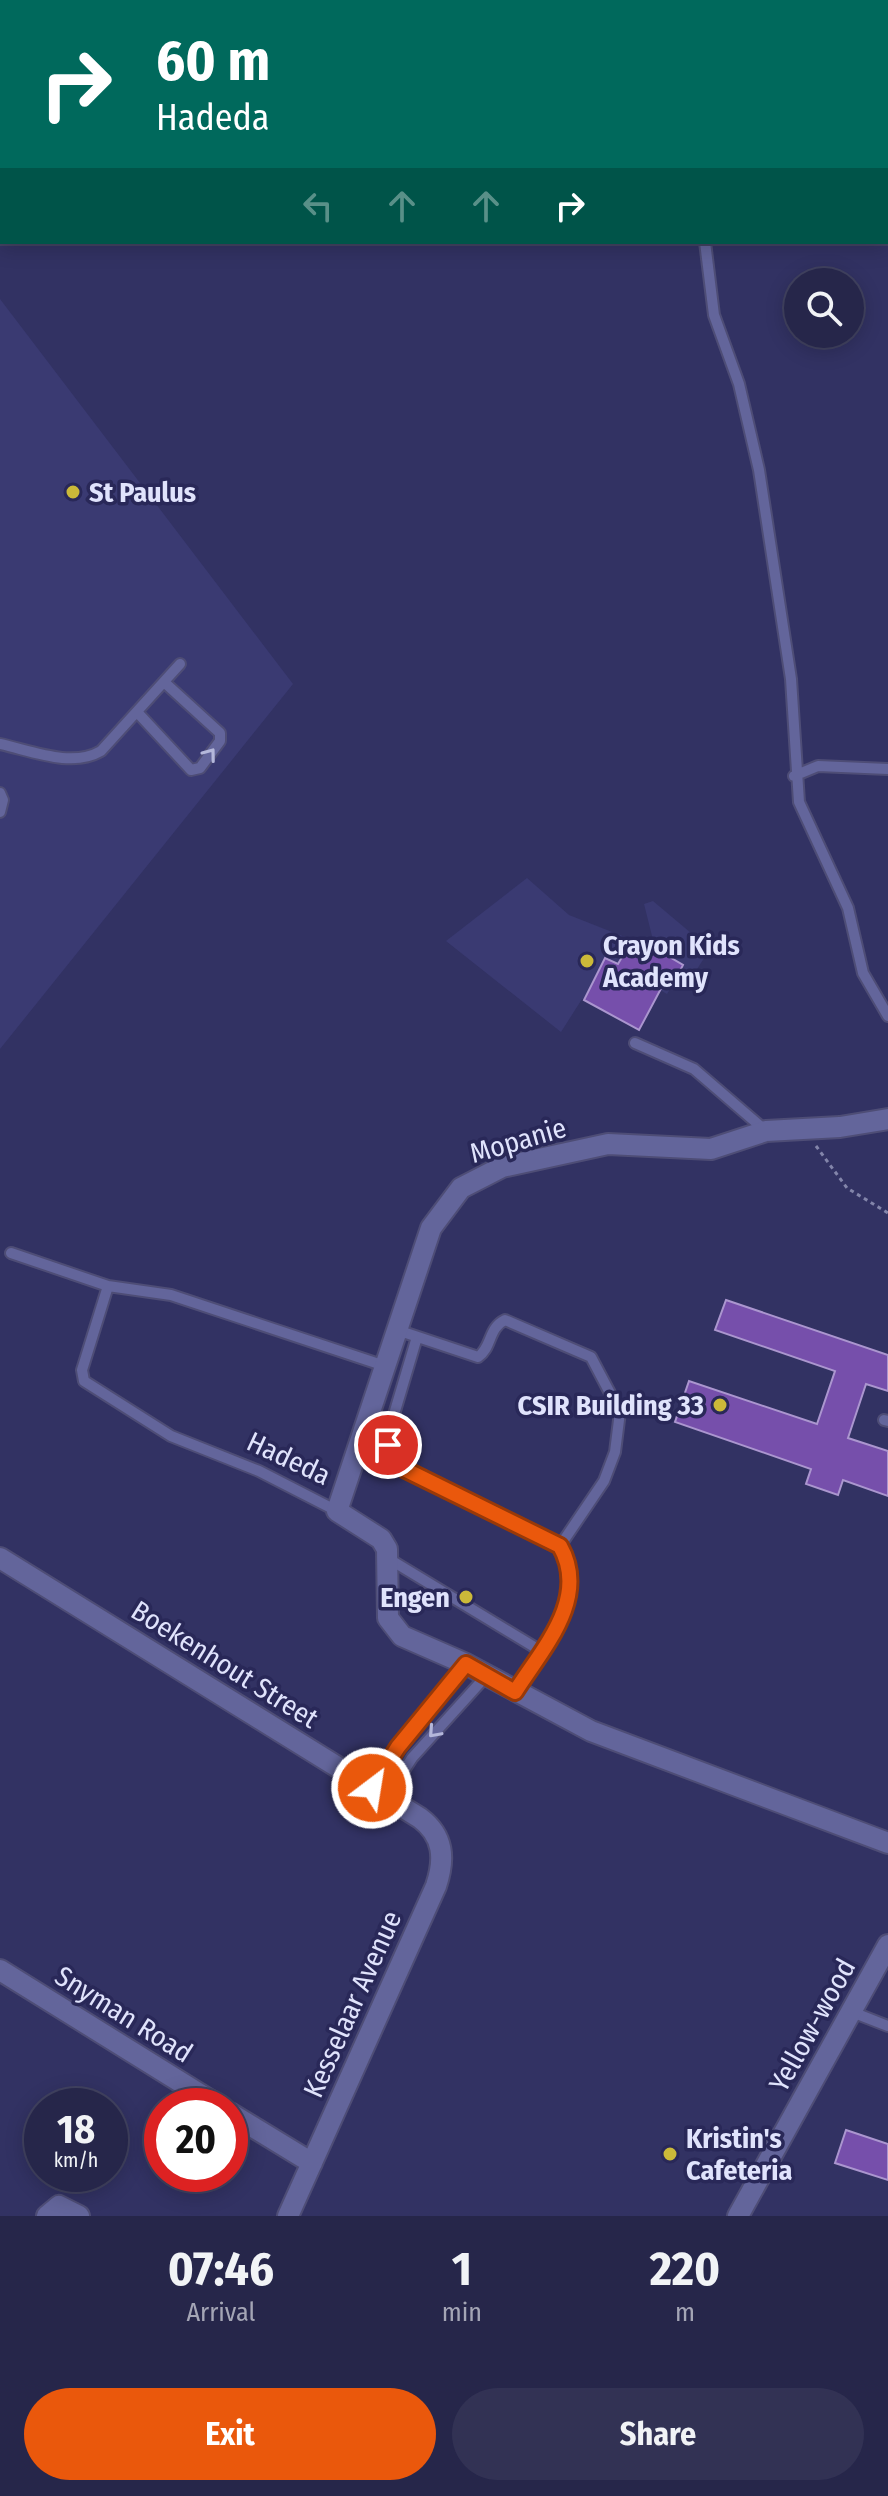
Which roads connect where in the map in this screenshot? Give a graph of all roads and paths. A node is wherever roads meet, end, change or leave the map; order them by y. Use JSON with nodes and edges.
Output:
{"nodes":[{"id":1,"x":705,"y":244,"type":"edge"},
{"id":2,"x":180,"y":664,"type":"dead end"},
{"id":3,"x":164,"y":682,"type":"junction"},
{"id":4,"x":137,"y":712,"type":"junction"},
{"id":5,"x":0,"y":744,"type":"edge"},
{"id":6,"x":888,"y":769,"type":"edge"},
{"id":7,"x":794,"y":776,"type":"junction"},
{"id":8,"x":0,"y":793,"type":"edge"},
{"id":9,"x":0,"y":812,"type":"edge"},
{"id":10,"x":888,"y":1016,"type":"edge"},
{"id":11,"x":635,"y":1043,"type":"dead end"},
{"id":12,"x":888,"y":1119,"type":"edge"},
{"id":13,"x":766,"y":1131,"type":"junction"},
{"id":14,"x":812,"y":1141,"type":"dead end"},
{"id":15,"x":888,"y":1213,"type":"edge"},
{"id":16,"x":11,"y":1253,"type":"dead end"},
{"id":17,"x":108,"y":1286,"type":"junction"},
{"id":18,"x":407,"y":1334,"type":"junction"},
{"id":19,"x":385,"y":1366,"type":"junction"},
{"id":20,"x":337,"y":1511,"type":"junction"},
{"id":21,"x":560,"y":1546,"type":"junction"},
{"id":22,"x":0,"y":1558,"type":"edge"},
{"id":23,"x":389,"y":1559,"type":"junction"},
{"id":24,"x":541,"y":1651,"type":"junction"},
{"id":25,"x":466,"y":1664,"type":"junction"},
{"id":26,"x":487,"y":1675,"type":"junction"},
{"id":27,"x":515,"y":1692,"type":"junction"},
{"id":28,"x":380,"y":1793,"type":"junction"},
{"id":29,"x":420,"y":1818,"type":"joint"},
{"id":30,"x":888,"y":1843,"type":"edge"},
{"id":31,"x":888,"y":1945,"type":"edge"},
{"id":32,"x":0,"y":1970,"type":"edge"},
{"id":33,"x":852,"y":2012,"type":"junction"},
{"id":34,"x":888,"y":2026,"type":"edge"},
{"id":35,"x":190,"y":2088,"type":"edge"},
{"id":36,"x":248,"y":2124,"type":"edge"},
{"id":37,"x":312,"y":2163,"type":"junction"},
{"id":38,"x":47,"y":2216,"type":"edge"},
{"id":39,"x":79,"y":2216,"type":"edge"},
{"id":40,"x":288,"y":2216,"type":"edge"},
{"id":41,"x":738,"y":2216,"type":"edge"}],
"edges":[{"from":1,"to":7,"type":"lane"},
{"from":2,"to":3,"type":"lane"},
{"from":3,"to":4,"type":"lane"},
{"from":4,"to":3,"type":"lane","one_way":true},
{"from":4,"to":5,"type":"lane"},
{"from":6,"to":7,"type":"lane"},
{"from":7,"to":10,"type":"lane"},
{"from":8,"to":9,"type":"lane"},
{"from":11,"to":13,"type":"lane"},
{"from":12,"to":13,"type":"street","name":"Mopanie"},
{"from":13,"to":18,"type":"street","name":"Mopanie"},
{"from":14,"to":15,"type":"path"},
{"from":16,"to":17,"type":"lane"},
{"from":17,"to":19,"type":"lane"},
{"from":17,"to":20,"type":"lane","name":"Hadeda"},
{"from":18,"to":19,"type":"street","name":"Mopanie"},
{"from":18,"to":21,"type":"lane"},
{"from":18,"to":21,"type":"lane"},
{"from":19,"to":20,"type":"street","name":"Mopanie"},
{"from":20,"to":23,"type":"street","name":"Hadeda"},
{"from":21,"to":24,"type":"lane"},
{"from":22,"to":28,"type":"street","name":"Boekenhout Street"},
{"from":23,"to":24,"type":"lane"},
{"from":23,"to":25,"type":"street"},
{"from":24,"to":27,"type":"lane"},
{"from":25,"to":26,"type":"street"},
{"from":25,"to":28,"type":"lane"},
{"from":26,"to":27,"type":"street"},
{"from":26,"to":28,"type":"lane","one_way":true},
{"from":27,"to":30,"type":"street"},
{"from":28,"to":29,"type":"street","name":"Boekenhout Street"},
{"from":29,"to":37,"type":"street","name":"Kesselaar Avenue"},
{"from":31,"to":33,"type":"street","name":"Yellow-wood"},
{"from":32,"to":35,"type":"street","name":"Snyman Road"},
{"from":33,"to":34,"type":"lane"},
{"from":33,"to":41,"type":"street","name":"Yellow-wood"},
{"from":36,"to":37,"type":"street"},
{"from":37,"to":40,"type":"street","name":"Kesselaar Avenue"},
{"from":38,"to":39,"type":"street"}]}
